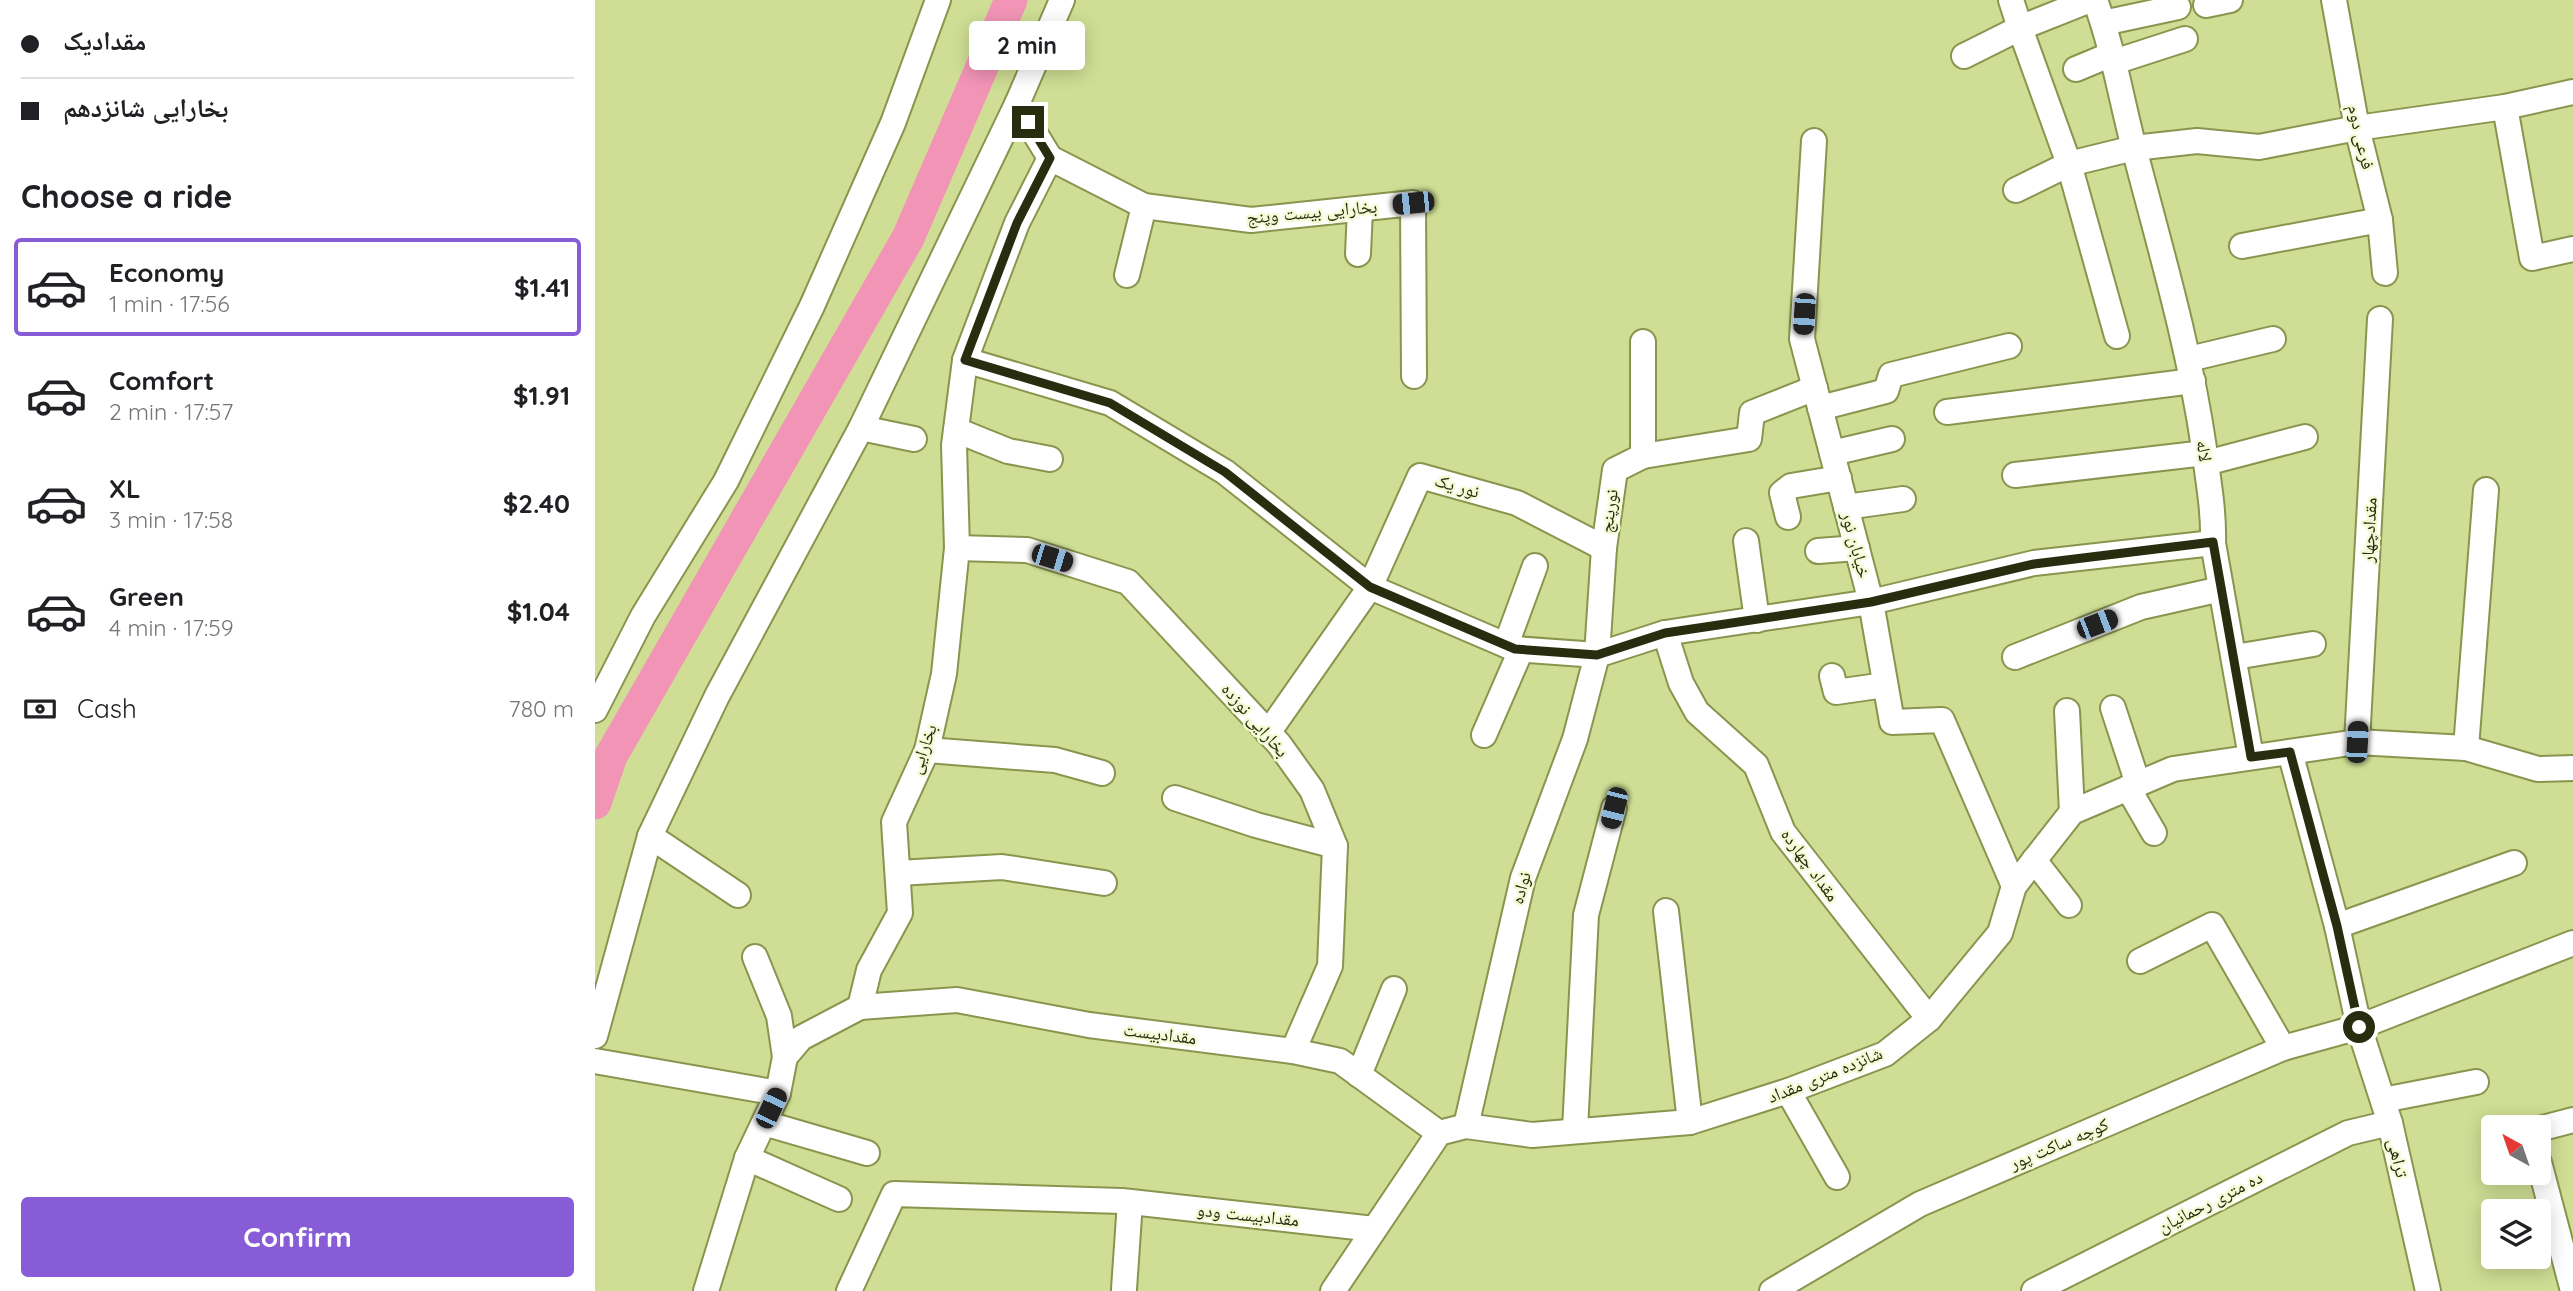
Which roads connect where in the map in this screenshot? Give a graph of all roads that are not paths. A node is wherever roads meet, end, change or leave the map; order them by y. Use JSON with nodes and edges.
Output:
{"nodes":[{"id":1,"x":939,"y":0,"type":"edge"},
{"id":2,"x":1062,"y":0,"type":"edge"},
{"id":3,"x":2011,"y":0,"type":"edge"},
{"id":4,"x":2092,"y":0,"type":"edge"},
{"id":5,"x":2334,"y":0,"type":"edge"},
{"id":6,"x":2178,"y":7,"type":"dead end"},
{"id":7,"x":2103,"y":23,"type":"junction"},
{"id":8,"x":2020,"y":28,"type":"junction"},
{"id":9,"x":2185,"y":39,"type":"dead end"},
{"id":10,"x":1964,"y":56,"type":"dead end"},
{"id":11,"x":2113,"y":58,"type":"junction"},
{"id":12,"x":2075,"y":69,"type":"dead end"},
{"id":13,"x":2573,"y":92,"type":"edge"},
{"id":14,"x":1017,"y":104,"type":"junction"},
{"id":15,"x":2505,"y":107,"type":"junction"},
{"id":16,"x":2357,"y":128,"type":"junction"},
{"id":17,"x":1814,"y":141,"type":"dead end"},
{"id":18,"x":2134,"y":148,"type":"junction"},
{"id":19,"x":1050,"y":158,"type":"junction"},
{"id":20,"x":2069,"y":164,"type":"junction"},
{"id":21,"x":2016,"y":190,"type":"dead end"},
{"id":22,"x":1144,"y":206,"type":"junction"},
{"id":23,"x":1360,"y":209,"type":"junction"},
{"id":24,"x":2380,"y":220,"type":"junction"},
{"id":25,"x":2242,"y":246,"type":"dead end"},
{"id":26,"x":2573,"y":249,"type":"edge"},
{"id":27,"x":1358,"y":254,"type":"dead end"},
{"id":28,"x":2385,"y":273,"type":"dead end"},
{"id":29,"x":1128,"y":275,"type":"dead end"},
{"id":30,"x":2380,"y":318,"type":"dead end"},
{"id":31,"x":2117,"y":336,"type":"dead end"},
{"id":32,"x":2273,"y":339,"type":"dead end"},
{"id":33,"x":1643,"y":342,"type":"dead end"},
{"id":34,"x":2009,"y":346,"type":"dead end"},
{"id":35,"x":965,"y":360,"type":"junction"},
{"id":36,"x":2191,"y":370,"type":"junction"},
{"id":37,"x":1414,"y":376,"type":"dead end"},
{"id":38,"x":1818,"y":398,"type":"junction"},
{"id":39,"x":1947,"y":412,"type":"dead end"},
{"id":40,"x":861,"y":428,"type":"junction"},
{"id":41,"x":956,"y":430,"type":"junction"},
{"id":42,"x":2305,"y":437,"type":"dead end"},
{"id":43,"x":914,"y":439,"type":"dead end"},
{"id":44,"x":1892,"y":439,"type":"dead end"},
{"id":45,"x":1832,"y":453,"type":"junction"},
{"id":46,"x":1643,"y":456,"type":"junction"},
{"id":47,"x":2205,"y":458,"type":"junction"},
{"id":48,"x":1050,"y":459,"type":"dead end"},
{"id":49,"x":2015,"y":475,"type":"dead end"},
{"id":50,"x":1839,"y":478,"type":"junction"},
{"id":51,"x":2486,"y":490,"type":"dead end"},
{"id":52,"x":1903,"y":499,"type":"dead end"},
{"id":53,"x":1846,"y":507,"type":"junction"},
{"id":54,"x":1788,"y":517,"type":"dead end"},
{"id":55,"x":1746,"y":541,"type":"dead end"},
{"id":56,"x":2213,"y":542,"type":"junction"},
{"id":57,"x":957,"y":548,"type":"junction"},
{"id":58,"x":1604,"y":548,"type":"junction"},
{"id":59,"x":1857,"y":548,"type":"junction"},
{"id":60,"x":1818,"y":551,"type":"dead end"},
{"id":61,"x":1535,"y":566,"type":"dead end"},
{"id":62,"x":1370,"y":587,"type":"junction"},
{"id":63,"x":2221,"y":589,"type":"junction"},
{"id":64,"x":1871,"y":602,"type":"junction"},
{"id":65,"x":1757,"y":620,"type":"junction"},
{"id":66,"x":1665,"y":633,"type":"junction"},
{"id":67,"x":2313,"y":644,"type":"dead end"},
{"id":68,"x":1513,"y":647,"type":"junction"},
{"id":69,"x":1597,"y":655,"type":"junction"},
{"id":70,"x":2015,"y":657,"type":"dead end"},
{"id":71,"x":2235,"y":657,"type":"junction"},
{"id":72,"x":1832,"y":676,"type":"dead end"},
{"id":73,"x":1885,"y":685,"type":"junction"},
{"id":74,"x":2113,"y":708,"type":"dead end"},
{"id":75,"x":595,"y":710,"type":"edge"},
{"id":76,"x":2067,"y":711,"type":"dead end"},
{"id":77,"x":1268,"y":733,"type":"junction"},
{"id":78,"x":1484,"y":735,"type":"dead end"},
{"id":79,"x":2357,"y":742,"type":"junction"},
{"id":80,"x":2466,"y":748,"type":"junction"},
{"id":81,"x":927,"y":750,"type":"junction"},
{"id":82,"x":2290,"y":752,"type":"junction"},
{"id":83,"x":2251,"y":757,"type":"junction"},
{"id":84,"x":2573,"y":768,"type":"edge"},
{"id":85,"x":1102,"y":773,"type":"dead end"},
{"id":86,"x":2133,"y":786,"type":"junction"},
{"id":87,"x":1175,"y":798,"type":"dead end"},
{"id":88,"x":1614,"y":808,"type":"dead end"},
{"id":89,"x":2072,"y":812,"type":"junction"},
{"id":90,"x":2154,"y":833,"type":"dead end"},
{"id":91,"x":650,"y":836,"type":"junction"},
{"id":92,"x":1335,"y":846,"type":"junction"},
{"id":93,"x":2034,"y":860,"type":"junction"},
{"id":94,"x":2514,"y":863,"type":"dead end"},
{"id":95,"x":898,"y":873,"type":"junction"},
{"id":96,"x":1104,"y":883,"type":"dead end"},
{"id":97,"x":2014,"y":886,"type":"junction"},
{"id":98,"x":737,"y":895,"type":"dead end"},
{"id":99,"x":2069,"y":905,"type":"dead end"},
{"id":100,"x":1665,"y":911,"type":"dead end"},
{"id":101,"x":2337,"y":926,"type":"junction"},
{"id":102,"x":2573,"y":943,"type":"edge"},
{"id":103,"x":755,"y":957,"type":"dead end"},
{"id":104,"x":2140,"y":961,"type":"dead end"},
{"id":105,"x":1395,"y":989,"type":"dead end"},
{"id":106,"x":860,"y":1007,"type":"junction"},
{"id":107,"x":1929,"y":1019,"type":"junction"},
{"id":108,"x":2359,"y":1027,"type":"junction"},
{"id":109,"x":595,"y":1036,"type":"edge"},
{"id":110,"x":2283,"y":1048,"type":"junction"},
{"id":111,"x":1293,"y":1051,"type":"junction"},
{"id":112,"x":785,"y":1057,"type":"junction"},
{"id":113,"x":595,"y":1061,"type":"edge"},
{"id":114,"x":1359,"y":1075,"type":"junction"},
{"id":115,"x":2476,"y":1082,"type":"dead end"},
{"id":116,"x":1788,"y":1091,"type":"junction"},
{"id":117,"x":778,"y":1093,"type":"junction"},
{"id":118,"x":2387,"y":1111,"type":"junction"},
{"id":119,"x":2573,"y":1120,"type":"edge"},
{"id":120,"x":1690,"y":1122,"type":"junction"},
{"id":121,"x":764,"y":1123,"type":"junction"},
{"id":122,"x":1466,"y":1126,"type":"junction"},
{"id":123,"x":2551,"y":1126,"type":"edge"},
{"id":124,"x":1575,"y":1130,"type":"junction"},
{"id":125,"x":1439,"y":1133,"type":"junction"},
{"id":126,"x":867,"y":1153,"type":"dead end"},
{"id":127,"x":747,"y":1158,"type":"junction"},
{"id":128,"x":1837,"y":1177,"type":"dead end"},
{"id":129,"x":2545,"y":1185,"type":"edge"},
{"id":130,"x":839,"y":1199,"type":"dead end"},
{"id":131,"x":1126,"y":1202,"type":"junction"},
{"id":132,"x":1374,"y":1230,"type":"junction"},
{"id":133,"x":1125,"y":1289,"type":"dead end"},
{"id":134,"x":706,"y":1291,"type":"edge"},
{"id":135,"x":849,"y":1291,"type":"edge"},
{"id":136,"x":1333,"y":1291,"type":"edge"},
{"id":137,"x":1772,"y":1291,"type":"edge"},
{"id":138,"x":2034,"y":1291,"type":"edge"},
{"id":139,"x":2428,"y":1291,"type":"edge"},
{"id":140,"x":2573,"y":1291,"type":"edge"}],
"edges":[{"from":1,"to":75,"type":"street"},
{"from":2,"to":14,"type":"street"},
{"from":3,"to":8,"type":"street"},
{"from":4,"to":7,"type":"street","name":"لاله"},
{"from":4,"to":8,"type":"street"},
{"from":5,"to":16,"type":"street","name":"فرعی دوم"},
{"from":6,"to":7,"type":"street"},
{"from":7,"to":11,"type":"street","name":"لاله"},
{"from":8,"to":10,"type":"street"},
{"from":8,"to":20,"type":"street"},
{"from":9,"to":11,"type":"street"},
{"from":11,"to":12,"type":"street"},
{"from":11,"to":18,"type":"street","name":"لاله"},
{"from":13,"to":15,"type":"street"},
{"from":14,"to":19,"type":"street"},
{"from":14,"to":40,"type":"street"},
{"from":15,"to":16,"type":"street"},
{"from":15,"to":26,"type":"street"},
{"from":16,"to":18,"type":"street"},
{"from":16,"to":24,"type":"street","name":"فرعی دوم"},
{"from":17,"to":38,"type":"street","name":"خیابان نور"},
{"from":18,"to":20,"type":"street"},
{"from":18,"to":36,"type":"street","name":"لاله"},
{"from":19,"to":22,"type":"street","name":"بخارایی بیست وپنج"},
{"from":19,"to":35,"type":"street","name":"بخارایی"},
{"from":20,"to":21,"type":"street"},
{"from":20,"to":31,"type":"street"},
{"from":22,"to":23,"type":"street","name":"بخارایی بیست وپنج"},
{"from":22,"to":29,"type":"street"},
{"from":23,"to":27,"type":"street"},
{"from":23,"to":37,"type":"street","name":"بخارایی بیست وپنج"},
{"from":24,"to":25,"type":"street"},
{"from":24,"to":28,"type":"street","name":"فرعی دوم"},
{"from":30,"to":79,"type":"street","name":"مقدادچهار"},
{"from":32,"to":36,"type":"street"},
{"from":33,"to":46,"type":"street"},
{"from":34,"to":38,"type":"street"},
{"from":35,"to":41,"type":"street","name":"بخارایی"},
{"from":35,"to":62,"type":"street","name":"خیابان نور"},
{"from":36,"to":39,"type":"street"},
{"from":36,"to":47,"type":"street","name":"لاله"},
{"from":38,"to":45,"type":"street","name":"خیابان نور"},
{"from":38,"to":46,"type":"street"},
{"from":40,"to":43,"type":"street"},
{"from":40,"to":91,"type":"street"},
{"from":41,"to":48,"type":"street"},
{"from":41,"to":57,"type":"street","name":"بخارایی"},
{"from":42,"to":47,"type":"street"},
{"from":44,"to":45,"type":"street"},
{"from":45,"to":50,"type":"street","name":"خیابان نور"},
{"from":46,"to":58,"type":"street","name":"نورپنج"},
{"from":47,"to":49,"type":"street"},
{"from":47,"to":56,"type":"street","name":"لاله"},
{"from":50,"to":53,"type":"street","name":"خیابان نور"},
{"from":50,"to":54,"type":"street"},
{"from":51,"to":80,"type":"street"},
{"from":52,"to":53,"type":"street"},
{"from":53,"to":59,"type":"street","name":"خیابان نور"},
{"from":55,"to":65,"type":"street"},
{"from":56,"to":63,"type":"street","name":"لاله"},
{"from":56,"to":64,"type":"street"},
{"from":57,"to":77,"type":"street","name":"بخارایی نوزده"},
{"from":57,"to":81,"type":"street","name":"بخارایی"},
{"from":58,"to":62,"type":"street","name":"نور یک"},
{"from":58,"to":69,"type":"street","name":"نورپنج"},
{"from":59,"to":60,"type":"street"},
{"from":59,"to":64,"type":"street","name":"خیابان نور"},
{"from":61,"to":68,"type":"street"},
{"from":62,"to":68,"type":"street","name":"خیابان نور"},
{"from":62,"to":77,"type":"street"},
{"from":63,"to":70,"type":"street"},
{"from":63,"to":71,"type":"street","name":"لاله"},
{"from":64,"to":65,"type":"street","name":"خیابان نور"},
{"from":64,"to":73,"type":"street"},
{"from":65,"to":66,"type":"street","name":"خیابان نور"},
{"from":66,"to":69,"type":"street","name":"خیابان نور"},
{"from":66,"to":107,"type":"street","name":"مقداد چهارده"},
{"from":67,"to":71,"type":"street"},
{"from":68,"to":69,"type":"street","name":"خیابان نور"},
{"from":68,"to":78,"type":"street"},
{"from":69,"to":122,"type":"street","name":"نواده"},
{"from":71,"to":83,"type":"street","name":"لاله"},
{"from":72,"to":73,"type":"street"},
{"from":73,"to":97,"type":"street"},
{"from":74,"to":86,"type":"street"},
{"from":76,"to":89,"type":"street"},
{"from":77,"to":92,"type":"street","name":"بخارایی نوزده"},
{"from":79,"to":80,"type":"street","name":"شانزده متری مقداد"},
{"from":79,"to":82,"type":"street","name":"شانزده متری مقداد"},
{"from":80,"to":84,"type":"street","name":"شانزده متری مقداد"},
{"from":81,"to":85,"type":"street"},
{"from":81,"to":95,"type":"street","name":"بخارایی"},
{"from":82,"to":83,"type":"street","name":"شانزده متری مقداد"},
{"from":82,"to":101,"type":"street","name":"تراهی"},
{"from":83,"to":86,"type":"street","name":"شانزده متری مقداد"},
{"from":86,"to":89,"type":"street","name":"شانزده متری مقداد"},
{"from":86,"to":90,"type":"street"},
{"from":87,"to":92,"type":"street"},
{"from":88,"to":124,"type":"street"},
{"from":89,"to":93,"type":"street","name":"شانزده متری مقداد"},
{"from":91,"to":98,"type":"street"},
{"from":91,"to":109,"type":"street"},
{"from":92,"to":111,"type":"street","name":"بخارایی نوزده"},
{"from":93,"to":97,"type":"street","name":"شانزده متری مقداد"},
{"from":93,"to":99,"type":"street"},
{"from":94,"to":101,"type":"street"},
{"from":95,"to":96,"type":"street"},
{"from":95,"to":106,"type":"street","name":"بخارایی"},
{"from":97,"to":107,"type":"street","name":"شانزده متری مقداد"},
{"from":100,"to":120,"type":"street"},
{"from":101,"to":108,"type":"street","name":"تراهی"},
{"from":102,"to":108,"type":"street","name":"کوچه ساکت پور"},
{"from":103,"to":112,"type":"street"},
{"from":104,"to":110,"type":"street"},
{"from":105,"to":114,"type":"street"},
{"from":106,"to":111,"type":"street","name":"مقدادبیست"},
{"from":106,"to":112,"type":"street"},
{"from":107,"to":116,"type":"street","name":"شانزده متری مقداد"},
{"from":108,"to":110,"type":"street","name":"کوچه ساکت پور"},
{"from":108,"to":118,"type":"street","name":"تراهی"},
{"from":110,"to":137,"type":"street","name":"کوچه ساکت پور"},
{"from":111,"to":114,"type":"street","name":"مقدادبیست"},
{"from":112,"to":117,"type":"street"},
{"from":113,"to":117,"type":"street"},
{"from":114,"to":125,"type":"street","name":"مقدادبیست"},
{"from":115,"to":118,"type":"street","name":"ده متری رحمانیان"},
{"from":116,"to":120,"type":"street","name":"شانزده متری مقداد"},
{"from":116,"to":128,"type":"street"},
{"from":117,"to":121,"type":"street"},
{"from":118,"to":138,"type":"street","name":"ده متری رحمانیان"},
{"from":118,"to":139,"type":"street","name":"تراهی"},
{"from":119,"to":123,"type":"street"},
{"from":120,"to":124,"type":"street","name":"شانزده متری مقداد"},
{"from":121,"to":126,"type":"street"},
{"from":121,"to":127,"type":"street"},
{"from":122,"to":124,"type":"street","name":"شانزده متری مقداد"},
{"from":122,"to":125,"type":"street","name":"شانزده متری مقداد"},
{"from":125,"to":132,"type":"street"},
{"from":127,"to":130,"type":"street"},
{"from":127,"to":134,"type":"street"},
{"from":129,"to":140,"type":"street"},
{"from":131,"to":132,"type":"street","name":"مقدادبیست ودو"},
{"from":131,"to":133,"type":"street"},
{"from":131,"to":135,"type":"street","name":"مقدادبیست ودو"},
{"from":132,"to":136,"type":"street"}]}
